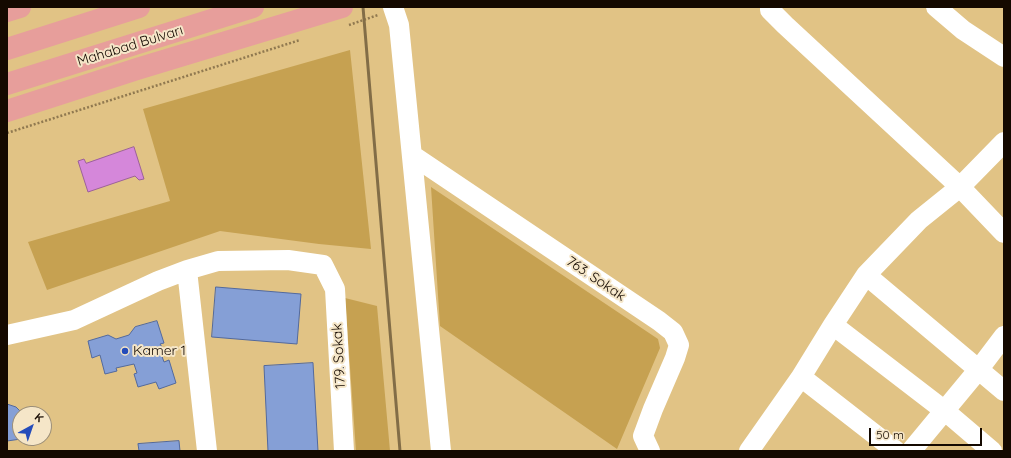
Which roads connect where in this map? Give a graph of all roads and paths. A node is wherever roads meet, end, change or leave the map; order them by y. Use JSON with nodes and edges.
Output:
{"nodes":[{"id":1,"x":20,"y":7,"type":"edge"},
{"id":2,"x":139,"y":7,"type":"edge"},
{"id":3,"x":253,"y":7,"type":"edge"},
{"id":4,"x":770,"y":7,"type":"edge"},
{"id":5,"x":936,"y":7,"type":"edge"},
{"id":6,"x":394,"y":8,"type":"edge"},
{"id":7,"x":7,"y":12,"type":"edge"},
{"id":8,"x":343,"y":17,"type":"edge"},
{"id":9,"x":307,"y":38,"type":"dead end"},
{"id":10,"x":7,"y":49,"type":"edge"},
{"id":11,"x":1004,"y":57,"type":"edge"},
{"id":12,"x":7,"y":84,"type":"edge"},
{"id":13,"x":7,"y":111,"type":"edge"},
{"id":14,"x":7,"y":132,"type":"edge"},
{"id":15,"x":1004,"y":142,"type":"edge"},
{"id":16,"x":412,"y":155,"type":"junction"},
{"id":17,"x":960,"y":187,"type":"junction"},
{"id":18,"x":1004,"y":233,"type":"edge"},
{"id":19,"x":187,"y":270,"type":"junction"},
{"id":20,"x":866,"y":275,"type":"junction"},
{"id":21,"x":833,"y":325,"type":"junction"},
{"id":22,"x":7,"y":335,"type":"edge"},
{"id":23,"x":1004,"y":336,"type":"edge"},
{"id":24,"x":979,"y":369,"type":"junction"},
{"id":25,"x":801,"y":377,"type":"junction"},
{"id":26,"x":1004,"y":391,"type":"edge"},
{"id":27,"x":945,"y":411,"type":"junction"},
{"id":28,"x":207,"y":451,"type":"edge"},
{"id":29,"x":344,"y":451,"type":"edge"},
{"id":30,"x":441,"y":451,"type":"edge"},
{"id":31,"x":650,"y":451,"type":"edge"},
{"id":32,"x":749,"y":451,"type":"edge"},
{"id":33,"x":896,"y":451,"type":"edge"},
{"id":34,"x":911,"y":451,"type":"edge"},
{"id":35,"x":992,"y":451,"type":"edge"}],
"edges":[{"from":1,"to":7,"type":"main road"},
{"from":2,"to":10,"type":"main road"},
{"from":3,"to":12,"type":"main road","name":"Mahabad Bulvarı"},
{"from":4,"to":17,"type":"street"},
{"from":5,"to":11,"type":"street"},
{"from":6,"to":8,"type":"path"},
{"from":6,"to":16,"type":"street"},
{"from":8,"to":13,"type":"main road"},
{"from":9,"to":14,"type":"path"},
{"from":15,"to":17,"type":"street"},
{"from":16,"to":30,"type":"street"},
{"from":16,"to":31,"type":"street","name":"763. Sokak"},
{"from":17,"to":18,"type":"street"},
{"from":17,"to":20,"type":"street"},
{"from":19,"to":22,"type":"street"},
{"from":19,"to":28,"type":"street"},
{"from":19,"to":29,"type":"street","name":"179. Sokak"},
{"from":20,"to":21,"type":"street"},
{"from":20,"to":24,"type":"street"},
{"from":21,"to":25,"type":"street"},
{"from":21,"to":27,"type":"street"},
{"from":23,"to":24,"type":"street"},
{"from":24,"to":26,"type":"street"},
{"from":24,"to":27,"type":"street"},
{"from":25,"to":32,"type":"street"},
{"from":25,"to":33,"type":"street"},
{"from":27,"to":34,"type":"street"},
{"from":27,"to":35,"type":"street"}]}
